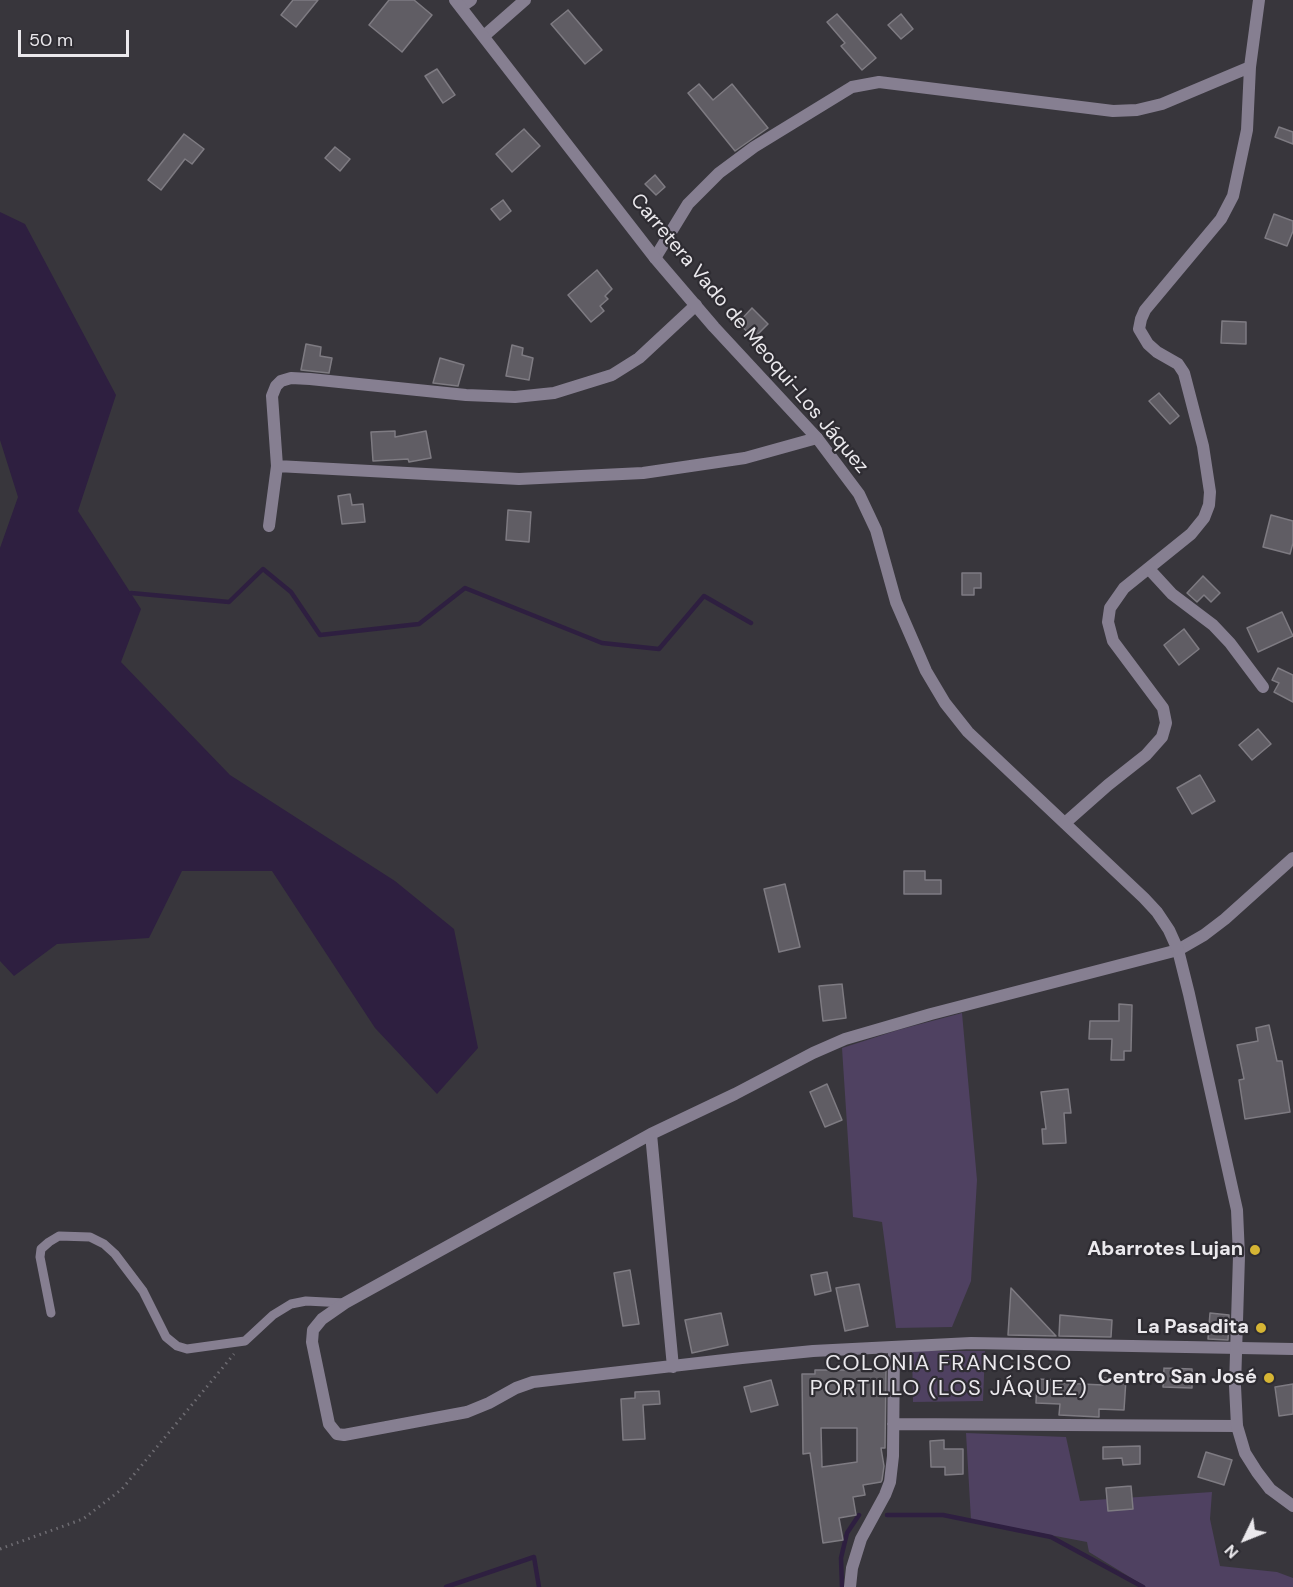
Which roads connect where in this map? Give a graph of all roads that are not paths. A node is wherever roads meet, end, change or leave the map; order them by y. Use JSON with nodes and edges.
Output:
{"nodes":[{"id":1,"x":525,"y":0,"type":"edge"},
{"id":2,"x":1259,"y":0,"type":"edge"},
{"id":3,"x":462,"y":2,"type":"edge"},
{"id":4,"x":484,"y":36,"type":"junction"},
{"id":5,"x":1250,"y":68,"type":"junction"},
{"id":6,"x":655,"y":258,"type":"junction"},
{"id":7,"x":696,"y":305,"type":"junction"},
{"id":8,"x":817,"y":438,"type":"junction"},
{"id":9,"x":277,"y":466,"type":"junction"},
{"id":10,"x":269,"y":526,"type":"dead end"},
{"id":11,"x":1149,"y":570,"type":"junction"},
{"id":12,"x":1263,"y":687,"type":"dead end"},
{"id":13,"x":1065,"y":823,"type":"junction"},
{"id":14,"x":1293,"y":858,"type":"edge"},
{"id":15,"x":1179,"y":950,"type":"junction"},
{"id":16,"x":651,"y":1134,"type":"junction"},
{"id":17,"x":345,"y":1303,"type":"junction"},
{"id":18,"x":51,"y":1313,"type":"dead end"},
{"id":19,"x":894,"y":1347,"type":"junction"},
{"id":20,"x":1235,"y":1347,"type":"junction"},
{"id":21,"x":1293,"y":1349,"type":"edge"},
{"id":22,"x":673,"y":1366,"type":"junction"},
{"id":23,"x":893,"y":1424,"type":"junction"},
{"id":24,"x":1237,"y":1426,"type":"junction"},
{"id":25,"x":1293,"y":1506,"type":"edge"},
{"id":26,"x":850,"y":1587,"type":"edge"}],
"edges":[{"from":1,"to":4,"type":"street"},
{"from":2,"to":5,"type":"street"},
{"from":3,"to":4,"type":"street","name":"Carretera Vado de Meoqui-Los Jáquez"},
{"from":4,"to":6,"type":"street","name":"Carretera Vado de Meoqui-Los Jáquez"},
{"from":5,"to":6,"type":"street"},
{"from":5,"to":11,"type":"street"},
{"from":6,"to":7,"type":"street","name":"Carretera Vado de Meoqui-Los Jáquez"},
{"from":7,"to":8,"type":"street","name":"Carretera Vado de Meoqui-Los Jáquez"},
{"from":7,"to":9,"type":"street"},
{"from":8,"to":9,"type":"street"},
{"from":8,"to":13,"type":"street","name":"Carretera Vado de Meoqui-Los Jáquez"},
{"from":9,"to":10,"type":"street"},
{"from":11,"to":12,"type":"street"},
{"from":11,"to":13,"type":"street"},
{"from":13,"to":15,"type":"street","name":"Carretera Vado de Meoqui-Los Jáquez"},
{"from":14,"to":15,"type":"street"},
{"from":15,"to":16,"type":"street"},
{"from":15,"to":20,"type":"street","name":"Carretera Vado de Meoqui-Los Jáquez"},
{"from":16,"to":17,"type":"street"},
{"from":16,"to":22,"type":"street"},
{"from":17,"to":18,"type":"lane"},
{"from":17,"to":22,"type":"street"},
{"from":19,"to":20,"type":"street"},
{"from":19,"to":22,"type":"street"},
{"from":19,"to":23,"type":"street"},
{"from":20,"to":21,"type":"street"},
{"from":20,"to":24,"type":"street","name":"Carretera Vado de Meoqui-Los Jáquez"},
{"from":23,"to":24,"type":"street"},
{"from":23,"to":26,"type":"street"},
{"from":24,"to":25,"type":"street","name":"Carretera Vado de Meoqui-Los Jáquez"}]}
